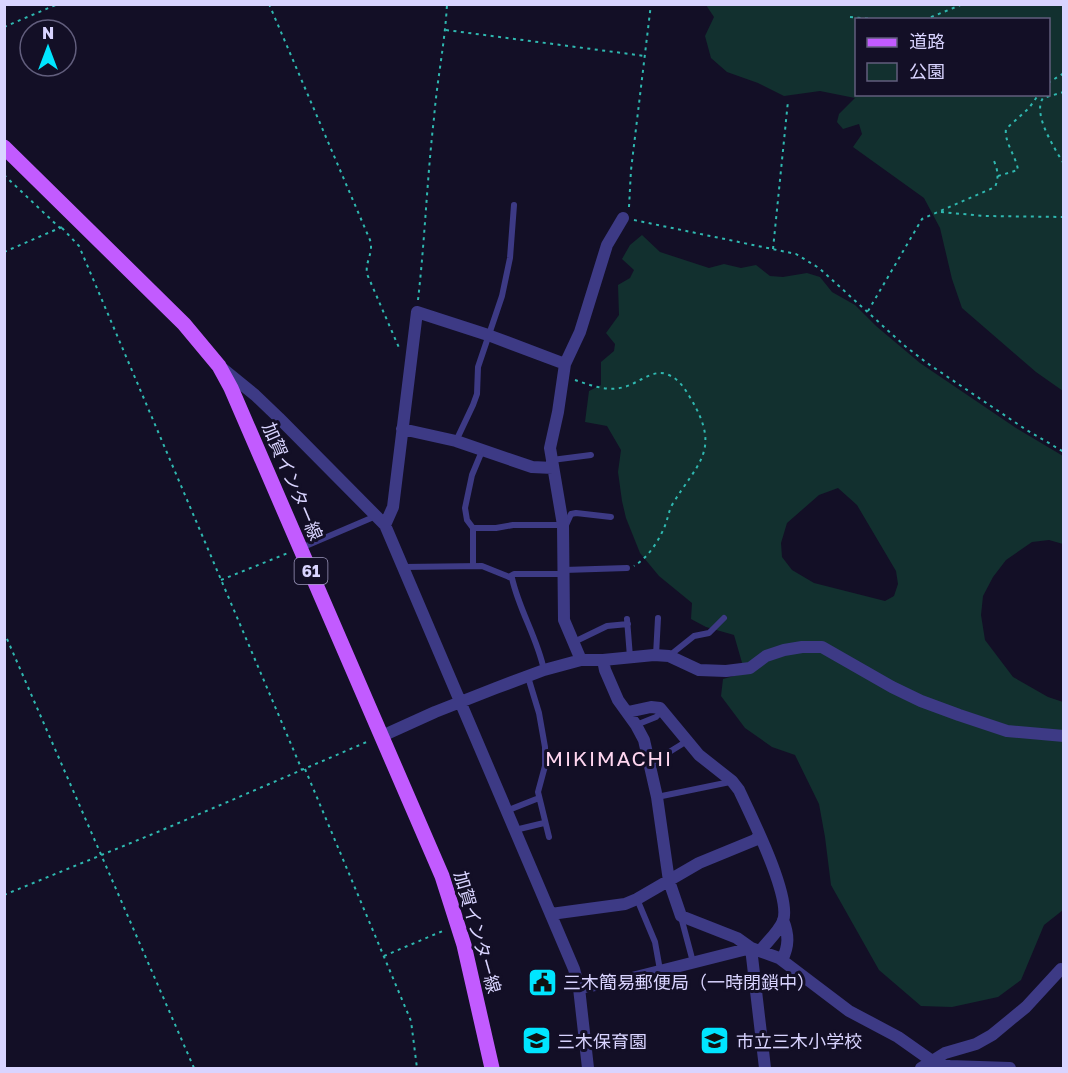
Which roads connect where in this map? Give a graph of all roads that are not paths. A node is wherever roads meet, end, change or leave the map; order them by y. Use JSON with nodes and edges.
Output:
{"nodes":[{"id":1,"x":4,"y":147,"type":"edge"},
{"id":2,"x":514,"y":206,"type":"dead end"},
{"id":3,"x":623,"y":218,"type":"road end"},
{"id":4,"x":488,"y":335,"type":"junction"},
{"id":5,"x":219,"y":366,"type":"junction"},
{"id":6,"x":564,"y":370,"type":"junction"},
{"id":7,"x":402,"y":429,"type":"junction"},
{"id":8,"x":456,"y":441,"type":"junction"},
{"id":9,"x":482,"y":451,"type":"junction"},
{"id":10,"x":591,"y":455,"type":"dead end"},
{"id":11,"x":552,"y":464,"type":"junction"},
{"id":12,"x":611,"y":517,"type":"dead end"},
{"id":13,"x":381,"y":520,"type":"junction"},
{"id":14,"x":563,"y":526,"type":"junction"},
{"id":15,"x":473,"y":528,"type":"junction"},
{"id":16,"x":301,"y":548,"type":"junction"},
{"id":17,"x":473,"y":566,"type":"junction"},
{"id":18,"x":403,"y":567,"type":"junction"},
{"id":19,"x":627,"y":568,"type":"road end"},
{"id":20,"x":564,"y":572,"type":"junction"},
{"id":21,"x":510,"y":577,"type":"junction"},
{"id":22,"x":658,"y":618,"type":"dead end"},
{"id":23,"x":724,"y":618,"type":"dead end"},
{"id":24,"x":574,"y":642,"type":"junction"},
{"id":25,"x":662,"y":656,"type":"junction"},
{"id":26,"x":630,"y":658,"type":"junction"},
{"id":27,"x":580,"y":660,"type":"junction"},
{"id":28,"x":603,"y":660,"type":"junction"},
{"id":29,"x":544,"y":670,"type":"junction"},
{"id":30,"x":528,"y":677,"type":"junction"},
{"id":31,"x":461,"y":701,"type":"junction"},
{"id":32,"x":663,"y":711,"type":"junction"},
{"id":33,"x":628,"y":712,"type":"junction"},
{"id":34,"x":636,"y":725,"type":"junction"},
{"id":35,"x":382,"y":736,"type":"junction"},
{"id":36,"x":1064,"y":736,"type":"edge"},
{"id":37,"x":687,"y":741,"type":"junction"},
{"id":38,"x":650,"y":764,"type":"junction"},
{"id":39,"x":732,"y":781,"type":"junction"},
{"id":40,"x":657,"y":797,"type":"junction"},
{"id":41,"x":538,"y":798,"type":"junction"},
{"id":42,"x":506,"y":812,"type":"junction"},
{"id":43,"x":544,"y":823,"type":"junction"},
{"id":44,"x":514,"y":830,"type":"junction"},
{"id":45,"x":759,"y":836,"type":"junction"},
{"id":46,"x":549,"y":837,"type":"dead end"},
{"id":47,"x":669,"y":881,"type":"junction"},
{"id":48,"x":637,"y":899,"type":"junction"},
{"id":49,"x":551,"y":914,"type":"junction"},
{"id":50,"x":681,"y":916,"type":"junction"},
{"id":51,"x":783,"y":920,"type":"junction"},
{"id":52,"x":756,"y":949,"type":"junction"},
{"id":53,"x":782,"y":960,"type":"junction"},
{"id":54,"x":693,"y":962,"type":"junction"},
{"id":55,"x":1061,"y":969,"type":"dead end"},
{"id":56,"x":660,"y":970,"type":"junction"},
{"id":57,"x":579,"y":988,"type":"junction"},
{"id":58,"x":927,"y":1065,"type":"edge"},
{"id":59,"x":492,"y":1068,"type":"edge"},
{"id":60,"x":588,"y":1068,"type":"edge"},
{"id":61,"x":765,"y":1068,"type":"edge"},
{"id":62,"x":1010,"y":1068,"type":"edge"}],
"edges":[{"from":1,"to":5,"type":"main road","name":"加賀インター線","number":"61"},
{"from":2,"to":4,"type":"lane"},
{"from":3,"to":6,"type":"street"},
{"from":4,"to":6,"type":"street"},
{"from":4,"to":7,"type":"street"},
{"from":4,"to":8,"type":"lane"},
{"from":5,"to":13,"type":"street"},
{"from":5,"to":16,"type":"main road","name":"加賀インター線","number":"61"},
{"from":6,"to":11,"type":"street"},
{"from":7,"to":8,"type":"street"},
{"from":7,"to":13,"type":"street"},
{"from":8,"to":9,"type":"street"},
{"from":9,"to":11,"type":"street"},
{"from":9,"to":15,"type":"lane"},
{"from":10,"to":11,"type":"lane"},
{"from":11,"to":14,"type":"street"},
{"from":12,"to":14,"type":"lane"},
{"from":13,"to":16,"type":"lane"},
{"from":13,"to":18,"type":"street"},
{"from":14,"to":15,"type":"lane"},
{"from":14,"to":20,"type":"street"},
{"from":15,"to":17,"type":"lane"},
{"from":16,"to":35,"type":"main road","name":"加賀インター線","number":"61"},
{"from":17,"to":18,"type":"lane"},
{"from":17,"to":21,"type":"lane"},
{"from":18,"to":31,"type":"street"},
{"from":19,"to":20,"type":"lane"},
{"from":20,"to":21,"type":"lane"},
{"from":20,"to":24,"type":"street"},
{"from":21,"to":29,"type":"lane"},
{"from":22,"to":25,"type":"lane"},
{"from":23,"to":25,"type":"lane"},
{"from":24,"to":26,"type":"lane"},
{"from":24,"to":27,"type":"street"},
{"from":25,"to":26,"type":"street"},
{"from":25,"to":36,"type":"street"},
{"from":26,"to":28,"type":"street"},
{"from":27,"to":28,"type":"street"},
{"from":27,"to":29,"type":"street"},
{"from":28,"to":33,"type":"street"},
{"from":29,"to":30,"type":"street"},
{"from":30,"to":31,"type":"street"},
{"from":30,"to":41,"type":"lane"},
{"from":31,"to":35,"type":"street"},
{"from":31,"to":42,"type":"street"},
{"from":32,"to":33,"type":"street"},
{"from":32,"to":34,"type":"lane"},
{"from":32,"to":37,"type":"street"},
{"from":33,"to":34,"type":"street"},
{"from":34,"to":38,"type":"street"},
{"from":35,"to":59,"type":"main road","name":"加賀インター線","number":"61"},
{"from":37,"to":38,"type":"lane"},
{"from":37,"to":39,"type":"street"},
{"from":38,"to":40,"type":"street"},
{"from":39,"to":40,"type":"lane"},
{"from":39,"to":45,"type":"street"},
{"from":40,"to":47,"type":"street"},
{"from":41,"to":42,"type":"lane"},
{"from":41,"to":43,"type":"lane"},
{"from":42,"to":44,"type":"street"},
{"from":43,"to":44,"type":"lane"},
{"from":43,"to":46,"type":"lane"},
{"from":44,"to":49,"type":"street"},
{"from":45,"to":47,"type":"street"},
{"from":45,"to":51,"type":"street"},
{"from":47,"to":48,"type":"street"},
{"from":47,"to":50,"type":"street"},
{"from":48,"to":49,"type":"street"},
{"from":48,"to":56,"type":"lane"},
{"from":49,"to":57,"type":"street"},
{"from":50,"to":52,"type":"street"},
{"from":50,"to":54,"type":"lane"},
{"from":51,"to":52,"type":"street"},
{"from":51,"to":53,"type":"street"},
{"from":52,"to":53,"type":"street"},
{"from":52,"to":54,"type":"street"},
{"from":52,"to":61,"type":"street"},
{"from":53,"to":58,"type":"street"},
{"from":54,"to":56,"type":"street"},
{"from":55,"to":58,"type":"street"},
{"from":56,"to":57,"type":"street"},
{"from":57,"to":60,"type":"street"},
{"from":58,"to":62,"type":"street"}]}
